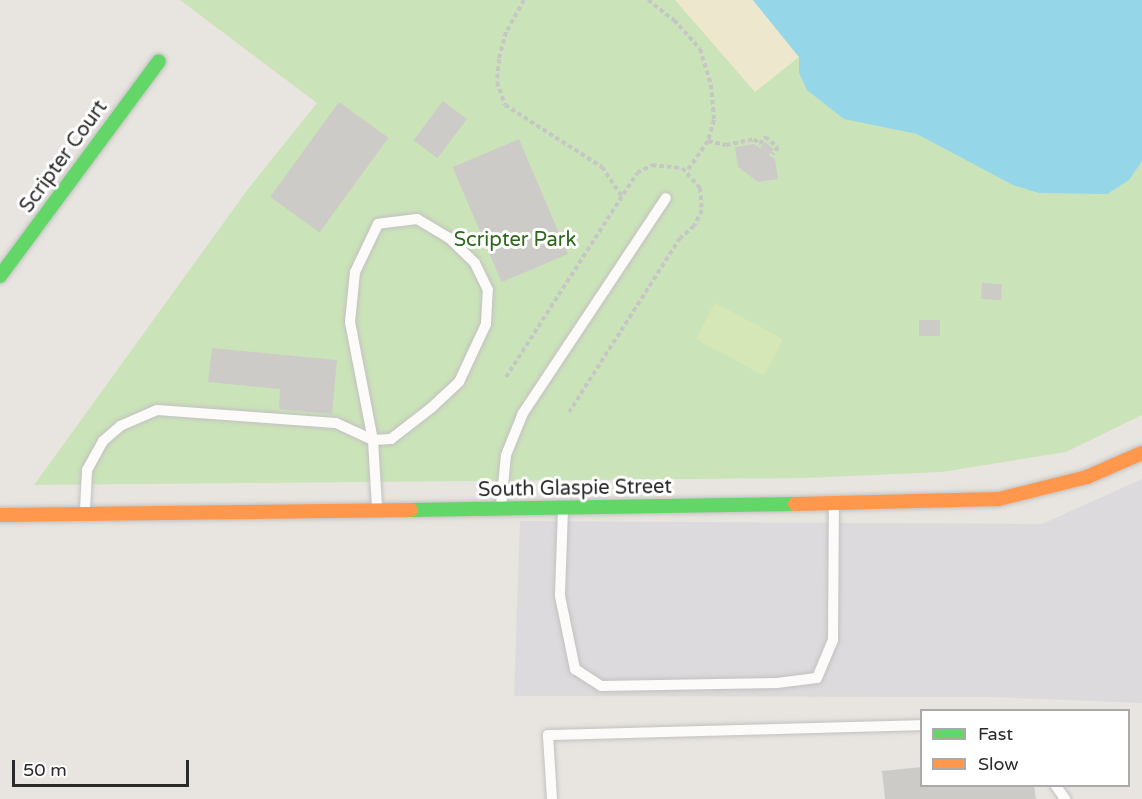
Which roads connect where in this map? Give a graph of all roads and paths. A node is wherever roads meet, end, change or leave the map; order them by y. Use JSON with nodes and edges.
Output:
{"nodes":[{"id":1,"x":524,"y":0,"type":"edge"},
{"id":2,"x":648,"y":0,"type":"edge"},
{"id":3,"x":159,"y":61,"type":"dead end"},
{"id":4,"x":708,"y":141,"type":"junction"},
{"id":5,"x":774,"y":154,"type":"dead end"},
{"id":6,"x":687,"y":171,"type":"dead end"},
{"id":7,"x":622,"y":198,"type":"dead end"},
{"id":8,"x":666,"y":198,"type":"dead end"},
{"id":9,"x":0,"y":276,"type":"edge"},
{"id":10,"x":373,"y":440,"type":"junction"},
{"id":11,"x":1142,"y":453,"type":"edge"},
{"id":12,"x":834,"y":505,"type":"junction"},
{"id":13,"x":563,"y":508,"type":"junction"},
{"id":14,"x":501,"y":509,"type":"junction"},
{"id":15,"x":377,"y":511,"type":"junction"},
{"id":16,"x":0,"y":515,"type":"edge"},
{"id":17,"x":85,"y":516,"type":"junction"},
{"id":18,"x":920,"y":725,"type":"edge"},
{"id":19,"x":552,"y":799,"type":"edge"}],
"edges":[{"from":1,"to":7,"type":"path"},
{"from":2,"to":4,"type":"path"},
{"from":3,"to":9,"type":"street","name":"Scripter Court"},
{"from":4,"to":5,"type":"path"},
{"from":4,"to":6,"type":"path"},
{"from":8,"to":14,"type":"lane"},
{"from":10,"to":10,"type":"lane"},
{"from":10,"to":15,"type":"lane"},
{"from":10,"to":17,"type":"lane"},
{"from":11,"to":12,"type":"street","name":"South Glaspie Street"},
{"from":12,"to":13,"type":"street","name":"South Glaspie Street"},
{"from":12,"to":13,"type":"lane"},
{"from":13,"to":14,"type":"street","name":"South Glaspie Street"},
{"from":14,"to":15,"type":"street","name":"South Glaspie Street"},
{"from":15,"to":17,"type":"street","name":"South Glaspie Street"},
{"from":16,"to":17,"type":"street","name":"South Glaspie Street"},
{"from":18,"to":19,"type":"lane"}]}
